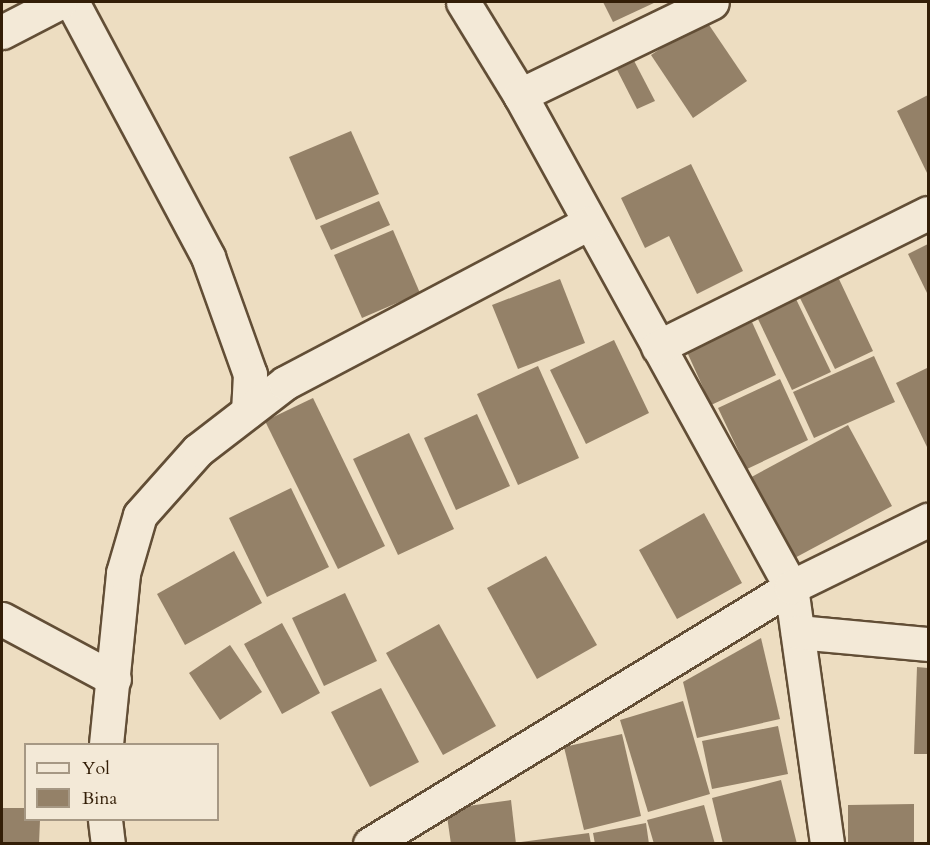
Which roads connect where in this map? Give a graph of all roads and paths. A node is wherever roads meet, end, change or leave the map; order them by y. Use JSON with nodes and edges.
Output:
{"nodes":[{"id":1,"x":60,"y":2,"type":"edge"},
{"id":2,"x":72,"y":2,"type":"edge"},
{"id":3,"x":463,"y":2,"type":"edge"},
{"id":4,"x":712,"y":2,"type":"edge"},
{"id":5,"x":2,"y":32,"type":"edge"},
{"id":6,"x":520,"y":95,"type":"junction"},
{"id":7,"x":928,"y":213,"type":"edge"},
{"id":8,"x":588,"y":223,"type":"junction"},
{"id":9,"x":658,"y":347,"type":"junction"},
{"id":10,"x":248,"y":411,"type":"junction"},
{"id":11,"x":928,"y":520,"type":"edge"},
{"id":12,"x":790,"y":587,"type":"junction"},
{"id":13,"x":2,"y":619,"type":"edge"},
{"id":14,"x":798,"y":632,"type":"junction"},
{"id":15,"x":928,"y":644,"type":"edge"},
{"id":16,"x":114,"y":679,"type":"junction"},
{"id":17,"x":106,"y":743,"type":"edge"},
{"id":18,"x":105,"y":821,"type":"edge"},
{"id":19,"x":108,"y":843,"type":"edge"},
{"id":20,"x":370,"y":843,"type":"edge"},
{"id":21,"x":827,"y":843,"type":"edge"}],
"edges":[{"from":1,"to":5,"type":"street"},
{"from":2,"to":10,"type":"street"},
{"from":3,"to":6,"type":"street"},
{"from":4,"to":6,"type":"street"},
{"from":6,"to":8,"type":"street"},
{"from":7,"to":9,"type":"street"},
{"from":8,"to":9,"type":"street"},
{"from":8,"to":10,"type":"street"},
{"from":9,"to":12,"type":"street"},
{"from":10,"to":16,"type":"street"},
{"from":11,"to":12,"type":"street"},
{"from":12,"to":14,"type":"street"},
{"from":12,"to":20,"type":"street"},
{"from":13,"to":16,"type":"street"},
{"from":14,"to":15,"type":"street"},
{"from":14,"to":21,"type":"street"},
{"from":16,"to":17,"type":"street"},
{"from":18,"to":19,"type":"street"}]}
